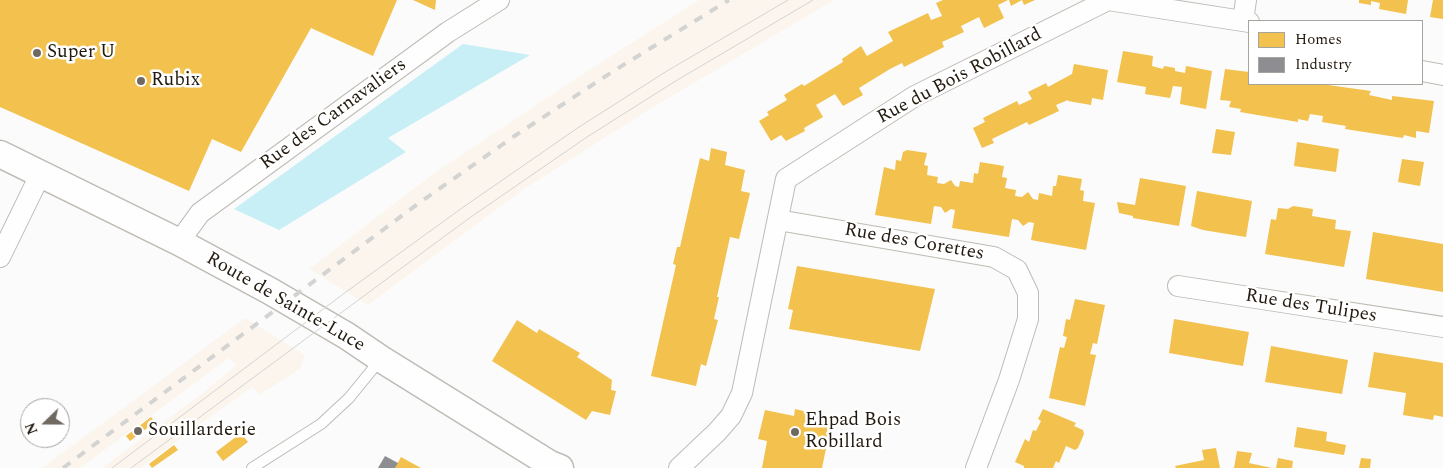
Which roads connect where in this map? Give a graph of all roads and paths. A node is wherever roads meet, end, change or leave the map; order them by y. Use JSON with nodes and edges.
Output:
{"nodes":[{"id":1,"x":499,"y":0,"type":"edge"},
{"id":2,"x":1246,"y":0,"type":"edge"},
{"id":3,"x":1246,"y":22,"type":"edge"},
{"id":4,"x":1423,"y":71,"type":"edge"},
{"id":5,"x":1443,"y":75,"type":"edge"},
{"id":6,"x":0,"y":154,"type":"edge"},
{"id":7,"x":40,"y":173,"type":"junction"},
{"id":8,"x":778,"y":220,"type":"junction"},
{"id":9,"x":178,"y":242,"type":"junction"},
{"id":10,"x":0,"y":257,"type":"edge"},
{"id":11,"x":1178,"y":286,"type":"dead end"},
{"id":12,"x":1443,"y":327,"type":"edge"},
{"id":13,"x":381,"y":359,"type":"junction"},
{"id":14,"x":252,"y":468,"type":"edge"},
{"id":15,"x":560,"y":468,"type":"edge"},
{"id":16,"x":679,"y":468,"type":"edge"},
{"id":17,"x":976,"y":468,"type":"edge"}],
"edges":[{"from":1,"to":9,"type":"street","name":"Rue des Carnavaliers"},
{"from":2,"to":3,"type":"street"},
{"from":3,"to":8,"type":"street","name":"Rue du Bois Robillard"},
{"from":4,"to":5,"type":"street"},
{"from":6,"to":7,"type":"street","name":"Route de Sainte-Luce"},
{"from":7,"to":9,"type":"street","name":"Route de Sainte-Luce"},
{"from":7,"to":10,"type":"street"},
{"from":8,"to":16,"type":"street","name":"Rue du Bois Robillard"},
{"from":8,"to":17,"type":"street","name":"Rue des Corettes"},
{"from":9,"to":13,"type":"street","name":"Route de Sainte-Luce"},
{"from":11,"to":12,"type":"street","name":"Rue des Tulipes"},
{"from":13,"to":14,"type":"lane"},
{"from":13,"to":15,"type":"street","name":"Route de Sainte-Luce"}]}
